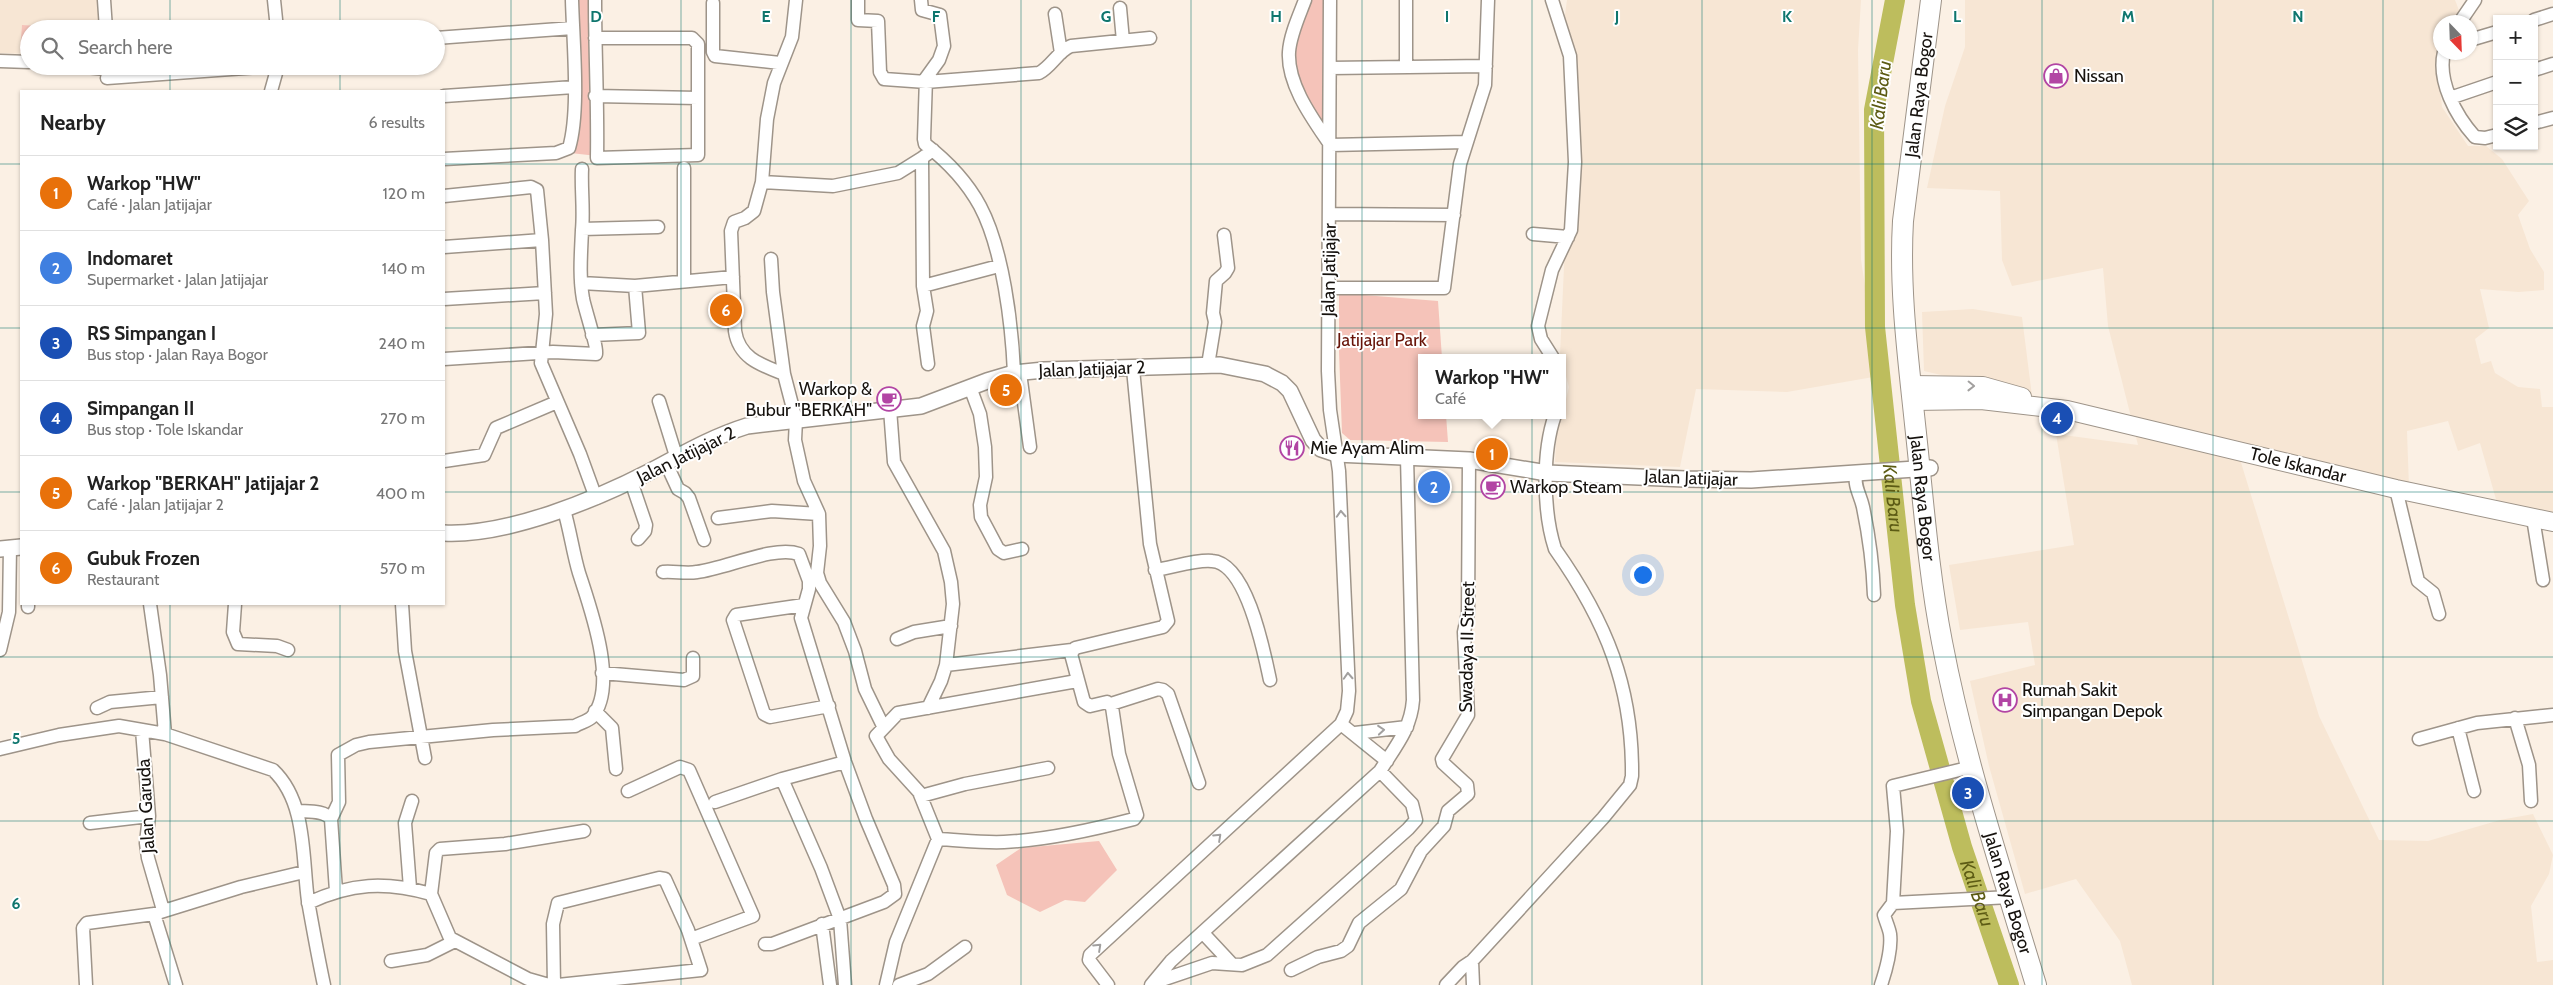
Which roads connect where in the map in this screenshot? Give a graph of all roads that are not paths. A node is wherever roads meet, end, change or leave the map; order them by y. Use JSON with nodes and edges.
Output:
{"nodes":[{"id":1,"x":104,"y":0,"type":"edge"},
{"id":2,"x":274,"y":0,"type":"edge"},
{"id":3,"x":572,"y":0,"type":"edge"},
{"id":4,"x":595,"y":0,"type":"edge"},
{"id":5,"x":796,"y":0,"type":"edge"},
{"id":6,"x":858,"y":0,"type":"edge"},
{"id":7,"x":921,"y":0,"type":"edge"},
{"id":8,"x":1304,"y":0,"type":"edge"},
{"id":9,"x":1330,"y":0,"type":"edge"},
{"id":10,"x":1406,"y":0,"type":"edge"},
{"id":11,"x":1488,"y":0,"type":"edge"},
{"id":12,"x":1552,"y":0,"type":"edge"},
{"id":13,"x":1931,"y":0,"type":"edge"},
{"id":14,"x":1941,"y":0,"type":"edge"},
{"id":15,"x":2475,"y":0,"type":"edge"},
{"id":16,"x":713,"y":3,"type":"dead end"},
{"id":17,"x":1120,"y":8,"type":"dead end"},
{"id":18,"x":1055,"y":14,"type":"dead end"},
{"id":19,"x":2553,"y":14,"type":"edge"},
{"id":20,"x":2465,"y":15,"type":"edge"},
{"id":21,"x":2538,"y":19,"type":"edge"},
{"id":22,"x":105,"y":20,"type":"edge"},
{"id":23,"x":276,"y":20,"type":"edge"},
{"id":24,"x":573,"y":28,"type":"junction"},
{"id":25,"x":2493,"y":33,"type":"edge"},
{"id":26,"x":445,"y":37,"type":"edge"},
{"id":27,"x":595,"y":38,"type":"junction"},
{"id":28,"x":1150,"y":38,"type":"dead end"},
{"id":29,"x":2478,"y":38,"type":"edge"},
{"id":30,"x":1123,"y":41,"type":"junction"},
{"id":31,"x":1061,"y":53,"type":"junction"},
{"id":32,"x":2444,"y":60,"type":"edge"},
{"id":33,"x":0,"y":61,"type":"edge"},
{"id":34,"x":20,"y":62,"type":"edge"},
{"id":35,"x":780,"y":63,"type":"junction"},
{"id":36,"x":2553,"y":64,"type":"edge"},
{"id":37,"x":1486,"y":66,"type":"junction"},
{"id":38,"x":1406,"y":67,"type":"junction"},
{"id":39,"x":1330,"y":68,"type":"junction"},
{"id":40,"x":2538,"y":69,"type":"edge"},
{"id":41,"x":107,"y":75,"type":"edge"},
{"id":42,"x":275,"y":75,"type":"edge"},
{"id":43,"x":926,"y":82,"type":"junction"},
{"id":44,"x":2493,"y":83,"type":"edge"},
{"id":45,"x":574,"y":87,"type":"junction"},
{"id":46,"x":107,"y":90,"type":"edge"},
{"id":47,"x":270,"y":90,"type":"edge"},
{"id":48,"x":445,"y":96,"type":"edge"},
{"id":49,"x":595,"y":96,"type":"junction"},
{"id":50,"x":698,"y":98,"type":"junction"},
{"id":51,"x":2450,"y":98,"type":"junction"},
{"id":52,"x":2553,"y":118,"type":"edge"},
{"id":53,"x":2538,"y":122,"type":"edge"},
{"id":54,"x":2493,"y":136,"type":"edge"},
{"id":55,"x":1466,"y":142,"type":"junction"},
{"id":56,"x":1330,"y":144,"type":"junction"},
{"id":57,"x":933,"y":150,"type":"junction"},
{"id":58,"x":922,"y":158,"type":"junction"},
{"id":59,"x":445,"y":159,"type":"edge"},
{"id":60,"x":684,"y":168,"type":"dead end"},
{"id":61,"x":582,"y":169,"type":"dead end"},
{"id":62,"x":762,"y":182,"type":"junction"},
{"id":63,"x":445,"y":196,"type":"edge"},
{"id":64,"x":1330,"y":214,"type":"junction"},
{"id":65,"x":1454,"y":215,"type":"junction"},
{"id":66,"x":658,"y":227,"type":"dead end"},
{"id":67,"x":582,"y":229,"type":"junction"},
{"id":68,"x":1533,"y":234,"type":"dead end"},
{"id":69,"x":1224,"y":235,"type":"dead end"},
{"id":70,"x":1568,"y":237,"type":"junction"},
{"id":71,"x":542,"y":240,"type":"junction"},
{"id":72,"x":445,"y":247,"type":"edge"},
{"id":73,"x":771,"y":259,"type":"dead end"},
{"id":74,"x":999,"y":266,"type":"junction"},
{"id":75,"x":732,"y":278,"type":"junction"},
{"id":76,"x":684,"y":281,"type":"junction"},
{"id":77,"x":581,"y":283,"type":"junction"},
{"id":78,"x":635,"y":286,"type":"junction"},
{"id":79,"x":923,"y":286,"type":"junction"},
{"id":80,"x":1329,"y":288,"type":"junction"},
{"id":81,"x":545,"y":293,"type":"junction"},
{"id":82,"x":445,"y":299,"type":"edge"},
{"id":83,"x":592,"y":335,"type":"junction"},
{"id":84,"x":541,"y":353,"type":"junction"},
{"id":85,"x":1551,"y":354,"type":"edge"},
{"id":86,"x":445,"y":359,"type":"edge"},
{"id":87,"x":928,"y":364,"type":"dead end"},
{"id":88,"x":1208,"y":365,"type":"junction"},
{"id":89,"x":1133,"y":369,"type":"junction"},
{"id":90,"x":1017,"y":373,"type":"junction"},
{"id":91,"x":784,"y":374,"type":"junction"},
{"id":92,"x":970,"y":388,"type":"junction"},
{"id":93,"x":1918,"y":393,"type":"junction"},
{"id":94,"x":659,"y":401,"type":"dead end"},
{"id":95,"x":557,"y":402,"type":"junction"},
{"id":96,"x":890,"y":409,"type":"junction"},
{"id":97,"x":1554,"y":419,"type":"edge"},
{"id":98,"x":796,"y":420,"type":"junction"},
{"id":99,"x":1030,"y":447,"type":"dead end"},
{"id":100,"x":1336,"y":454,"type":"junction"},
{"id":101,"x":1407,"y":457,"type":"junction"},
{"id":102,"x":671,"y":459,"type":"junction"},
{"id":103,"x":1469,"y":460,"type":"junction"},
{"id":104,"x":445,"y":461,"type":"edge"},
{"id":105,"x":1919,"y":468,"type":"junction"},
{"id":106,"x":1547,"y":473,"type":"junction"},
{"id":107,"x":1856,"y":474,"type":"junction"},
{"id":108,"x":631,"y":481,"type":"junction"},
{"id":109,"x":2396,"y":489,"type":"junction"},
{"id":110,"x":596,"y":498,"type":"junction"},
{"id":111,"x":564,"y":510,"type":"junction"},
{"id":112,"x":819,"y":514,"type":"junction"},
{"id":113,"x":718,"y":518,"type":"dead end"},
{"id":114,"x":2534,"y":518,"type":"junction"},
{"id":115,"x":2553,"y":522,"type":"edge"},
{"id":116,"x":445,"y":533,"type":"edge"},
{"id":117,"x":638,"y":539,"type":"dead end"},
{"id":118,"x":704,"y":540,"type":"dead end"},
{"id":119,"x":11,"y":548,"type":"edge"},
{"id":120,"x":1022,"y":549,"type":"dead end"},
{"id":121,"x":1155,"y":570,"type":"junction"},
{"id":122,"x":663,"y":572,"type":"dead end"},
{"id":123,"x":2543,"y":580,"type":"dead end"},
{"id":124,"x":1874,"y":595,"type":"dead end"},
{"id":125,"x":804,"y":604,"type":"junction"},
{"id":126,"x":150,"y":605,"type":"edge"},
{"id":127,"x":235,"y":605,"type":"edge"},
{"id":128,"x":402,"y":605,"type":"edge"},
{"id":129,"x":2439,"y":614,"type":"dead end"},
{"id":130,"x":951,"y":626,"type":"junction"},
{"id":131,"x":897,"y":639,"type":"dead end"},
{"id":132,"x":0,"y":650,"type":"edge"},
{"id":133,"x":288,"y":650,"type":"dead end"},
{"id":134,"x":1072,"y":650,"type":"junction"},
{"id":135,"x":693,"y":658,"type":"dead end"},
{"id":136,"x":946,"y":665,"type":"junction"},
{"id":137,"x":602,"y":673,"type":"junction"},
{"id":138,"x":1270,"y":680,"type":"dead end"},
{"id":139,"x":1076,"y":681,"type":"junction"},
{"id":140,"x":162,"y":697,"type":"junction"},
{"id":141,"x":1111,"y":704,"type":"junction"},
{"id":142,"x":829,"y":706,"type":"junction"},
{"id":143,"x":97,"y":708,"type":"dead end"},
{"id":144,"x":928,"y":708,"type":"junction"},
{"id":145,"x":595,"y":711,"type":"junction"},
{"id":146,"x":2553,"y":715,"type":"edge"},
{"id":147,"x":2515,"y":718,"type":"junction"},
{"id":148,"x":1341,"y":724,"type":"junction"},
{"id":149,"x":883,"y":726,"type":"junction"},
{"id":150,"x":1407,"y":727,"type":"junction"},
{"id":151,"x":2458,"y":728,"type":"junction"},
{"id":152,"x":142,"y":730,"type":"junction"},
{"id":153,"x":1355,"y":733,"type":"junction"},
{"id":154,"x":165,"y":734,"type":"junction"},
{"id":155,"x":423,"y":737,"type":"junction"},
{"id":156,"x":2419,"y":739,"type":"dead end"},
{"id":157,"x":0,"y":749,"type":"edge"},
{"id":158,"x":425,"y":758,"type":"dead end"},
{"id":159,"x":845,"y":762,"type":"junction"},
{"id":160,"x":1383,"y":766,"type":"junction"},
{"id":161,"x":1048,"y":768,"type":"dead end"},
{"id":162,"x":616,"y":769,"type":"dead end"},
{"id":163,"x":1966,"y":769,"type":"junction"},
{"id":164,"x":782,"y":779,"type":"junction"},
{"id":165,"x":1199,"y":784,"type":"dead end"},
{"id":166,"x":628,"y":791,"type":"dead end"},
{"id":167,"x":2474,"y":791,"type":"dead end"},
{"id":168,"x":921,"y":796,"type":"junction"},
{"id":169,"x":412,"y":800,"type":"dead end"},
{"id":170,"x":2531,"y":801,"type":"dead end"},
{"id":171,"x":715,"y":802,"type":"dead end"},
{"id":172,"x":297,"y":811,"type":"junction"},
{"id":173,"x":148,"y":816,"type":"junction"},
{"id":174,"x":331,"y":819,"type":"junction"},
{"id":175,"x":90,"y":823,"type":"dead end"},
{"id":176,"x":584,"y":831,"type":"dead end"},
{"id":177,"x":938,"y":839,"type":"junction"},
{"id":178,"x":304,"y":872,"type":"junction"},
{"id":179,"x":410,"y":888,"type":"junction"},
{"id":180,"x":336,"y":891,"type":"junction"},
{"id":181,"x":430,"y":894,"type":"junction"},
{"id":182,"x":2002,"y":898,"type":"junction"},
{"id":183,"x":308,"y":903,"type":"junction"},
{"id":184,"x":1893,"y":903,"type":"junction"},
{"id":185,"x":158,"y":912,"type":"junction"},
{"id":186,"x":840,"y":919,"type":"junction"},
{"id":187,"x":822,"y":924,"type":"junction"},
{"id":188,"x":1203,"y":933,"type":"junction"},
{"id":189,"x":691,"y":939,"type":"junction"},
{"id":190,"x":455,"y":941,"type":"junction"},
{"id":191,"x":765,"y":944,"type":"dead end"},
{"id":192,"x":965,"y":947,"type":"dead end"},
{"id":193,"x":391,"y":961,"type":"dead end"},
{"id":194,"x":1472,"y":962,"type":"junction"},
{"id":195,"x":1231,"y":963,"type":"junction"},
{"id":196,"x":1291,"y":970,"type":"dead end"},
{"id":197,"x":637,"y":981,"type":"edge"},
{"id":198,"x":1152,"y":984,"type":"edge"},
{"id":199,"x":86,"y":985,"type":"edge"},
{"id":200,"x":176,"y":985,"type":"edge"},
{"id":201,"x":324,"y":985,"type":"edge"},
{"id":202,"x":549,"y":985,"type":"edge"},
{"id":203,"x":554,"y":985,"type":"edge"},
{"id":204,"x":558,"y":985,"type":"edge"},
{"id":205,"x":830,"y":985,"type":"edge"},
{"id":206,"x":845,"y":985,"type":"edge"},
{"id":207,"x":886,"y":985,"type":"edge"},
{"id":208,"x":899,"y":985,"type":"edge"},
{"id":209,"x":1108,"y":985,"type":"edge"},
{"id":210,"x":1446,"y":985,"type":"edge"},
{"id":211,"x":1473,"y":985,"type":"edge"},
{"id":212,"x":1882,"y":985,"type":"edge"},
{"id":213,"x":2036,"y":985,"type":"edge"},
{"id":214,"x":2046,"y":985,"type":"edge"}],
"edges":[{"from":1,"to":22,"type":"street"},
{"from":2,"to":23,"type":"street"},
{"from":3,"to":24,"type":"street"},
{"from":4,"to":27,"type":"street"},
{"from":5,"to":35,"type":"street"},
{"from":6,"to":43,"type":"street"},
{"from":7,"to":43,"type":"street"},
{"from":8,"to":56,"type":"street"},
{"from":9,"to":39,"type":"street","name":"Jalan Jatijajar"},
{"from":10,"to":38,"type":"street"},
{"from":11,"to":37,"type":"street"},
{"from":12,"to":70,"type":"street"},
{"from":13,"to":93,"type":"highway","name":"Jalan Raya Bogor"},
{"from":14,"to":93,"type":"highway","name":"Jalan Raya Bogor"},
{"from":15,"to":20,"type":"street"},
{"from":16,"to":35,"type":"street"},
{"from":17,"to":30,"type":"street"},
{"from":18,"to":31,"type":"street"},
{"from":19,"to":21,"type":"street"},
{"from":24,"to":26,"type":"street"},
{"from":24,"to":45,"type":"street"},
{"from":25,"to":29,"type":"street"},
{"from":27,"to":49,"type":"street"},
{"from":27,"to":50,"type":"street"},
{"from":28,"to":30,"type":"street"},
{"from":30,"to":31,"type":"street"},
{"from":31,"to":43,"type":"street"},
{"from":32,"to":51,"type":"street"},
{"from":33,"to":34,"type":"street"},
{"from":35,"to":62,"type":"street"},
{"from":36,"to":40,"type":"street"},
{"from":37,"to":38,"type":"street"},
{"from":37,"to":55,"type":"street"},
{"from":38,"to":39,"type":"street"},
{"from":39,"to":56,"type":"street","name":"Jalan Jatijajar"},
{"from":41,"to":46,"type":"street"},
{"from":42,"to":47,"type":"street"},
{"from":43,"to":57,"type":"street"},
{"from":44,"to":51,"type":"street"},
{"from":45,"to":48,"type":"street"},
{"from":45,"to":59,"type":"street"},
{"from":49,"to":50,"type":"street"},
{"from":49,"to":50,"type":"street"},
{"from":51,"to":54,"type":"street"},
{"from":52,"to":53,"type":"street"},
{"from":55,"to":56,"type":"street"},
{"from":55,"to":65,"type":"street"},
{"from":56,"to":64,"type":"street","name":"Jalan Jatijajar"},
{"from":57,"to":58,"type":"street"},
{"from":57,"to":74,"type":"street"},
{"from":58,"to":62,"type":"street"},
{"from":58,"to":79,"type":"street"},
{"from":60,"to":76,"type":"street"},
{"from":61,"to":67,"type":"street"},
{"from":62,"to":75,"type":"street"},
{"from":63,"to":71,"type":"street"},
{"from":64,"to":65,"type":"street"},
{"from":64,"to":80,"type":"street","name":"Jalan Jatijajar"},
{"from":65,"to":80,"type":"street"},
{"from":66,"to":67,"type":"street"},
{"from":67,"to":77,"type":"street"},
{"from":68,"to":70,"type":"street"},
{"from":69,"to":88,"type":"street"},
{"from":70,"to":85,"type":"street"},
{"from":71,"to":72,"type":"street"},
{"from":71,"to":81,"type":"street"},
{"from":73,"to":91,"type":"street"},
{"from":74,"to":79,"type":"street"},
{"from":74,"to":90,"type":"street"},
{"from":75,"to":76,"type":"street"},
{"from":75,"to":91,"type":"street"},
{"from":76,"to":78,"type":"street"},
{"from":77,"to":78,"type":"street"},
{"from":77,"to":83,"type":"street"},
{"from":78,"to":83,"type":"street"},
{"from":79,"to":87,"type":"street"},
{"from":80,"to":100,"type":"street","name":"Jalan Jatijajar"},
{"from":81,"to":82,"type":"street"},
{"from":81,"to":84,"type":"street"},
{"from":83,"to":84,"type":"street"},
{"from":84,"to":86,"type":"street"},
{"from":84,"to":95,"type":"street"},
{"from":88,"to":89,"type":"street","name":"Jalan Jatijajar 2"},
{"from":88,"to":100,"type":"street","name":"Jalan Jatijajar 2"},
{"from":89,"to":90,"type":"street","name":"Jalan Jatijajar 2"},
{"from":89,"to":121,"type":"street"},
{"from":90,"to":92,"type":"street","name":"Jalan Jatijajar 2"},
{"from":90,"to":99,"type":"street"},
{"from":91,"to":98,"type":"street"},
{"from":92,"to":96,"type":"street","name":"Jalan Jatijajar 2"},
{"from":92,"to":120,"type":"street"},
{"from":93,"to":105,"type":"highway","name":"Jalan Raya Bogor"},
{"from":93,"to":109,"type":"main road","name":"Tole Iskandar"},
{"from":94,"to":102,"type":"street"},
{"from":95,"to":104,"type":"street"},
{"from":95,"to":110,"type":"street"},
{"from":96,"to":98,"type":"street","name":"Jalan Jatijajar 2"},
{"from":96,"to":130,"type":"street"},
{"from":97,"to":106,"type":"street"},
{"from":98,"to":102,"type":"street","name":"Jalan Jatijajar 2"},
{"from":98,"to":112,"type":"street"},
{"from":100,"to":101,"type":"street","name":"Jalan Jatijajar"},
{"from":148,"to":100,"type":"street","one_way":true},
{"from":101,"to":103,"type":"street","name":"Jalan Jatijajar"},
{"from":101,"to":150,"type":"street"},
{"from":102,"to":108,"type":"street","name":"Jalan Jatijajar 2"},
{"from":102,"to":118,"type":"street"},
{"from":103,"to":106,"type":"street","name":"Jalan Jatijajar"},
{"from":103,"to":196,"type":"street","name":"Swadaya II Street"},
{"from":105,"to":107,"type":"street","name":"Jalan Jatijajar"},
{"from":105,"to":163,"type":"highway","name":"Jalan Raya Bogor"},
{"from":105,"to":214,"type":"highway","name":"Jalan Raya Bogor"},
{"from":106,"to":107,"type":"street","name":"Jalan Jatijajar"},
{"from":106,"to":194,"type":"street"},
{"from":107,"to":124,"type":"street"},
{"from":108,"to":110,"type":"street","name":"Jalan Jatijajar 2"},
{"from":108,"to":117,"type":"street"},
{"from":109,"to":114,"type":"main road","name":"Tole Iskandar"},
{"from":109,"to":129,"type":"street"},
{"from":110,"to":111,"type":"street","name":"Jalan Jatijajar 2"},
{"from":111,"to":116,"type":"street","name":"Jalan Jatijajar 2"},
{"from":111,"to":137,"type":"street"},
{"from":112,"to":113,"type":"street"},
{"from":112,"to":149,"type":"street"},
{"from":114,"to":115,"type":"main road","name":"Tole Iskandar"},
{"from":114,"to":123,"type":"street"},
{"from":119,"to":132,"type":"street"},
{"from":121,"to":134,"type":"street"},
{"from":121,"to":138,"type":"street"},
{"from":122,"to":125,"type":"street"},
{"from":125,"to":142,"type":"street"},
{"from":125,"to":142,"type":"street"},
{"from":126,"to":140,"type":"street"},
{"from":127,"to":133,"type":"street"},
{"from":128,"to":155,"type":"street"},
{"from":130,"to":131,"type":"street"},
{"from":130,"to":136,"type":"street"},
{"from":134,"to":136,"type":"street"},
{"from":134,"to":139,"type":"street"},
{"from":135,"to":137,"type":"street"},
{"from":136,"to":144,"type":"street"},
{"from":137,"to":145,"type":"street"},
{"from":139,"to":141,"type":"street"},
{"from":139,"to":144,"type":"street"},
{"from":140,"to":143,"type":"street"},
{"from":140,"to":154,"type":"street"},
{"from":141,"to":165,"type":"street"},
{"from":141,"to":177,"type":"street"},
{"from":142,"to":159,"type":"street"},
{"from":144,"to":149,"type":"street"},
{"from":145,"to":155,"type":"street"},
{"from":145,"to":162,"type":"street"},
{"from":146,"to":147,"type":"street"},
{"from":147,"to":151,"type":"street"},
{"from":147,"to":170,"type":"street"},
{"from":148,"to":153,"type":"street"},
{"from":209,"to":148,"type":"street","one_way":true},
{"from":149,"to":168,"type":"street"},
{"from":153,"to":150,"type":"street","one_way":true},
{"from":150,"to":160,"type":"street"},
{"from":151,"to":156,"type":"street"},
{"from":151,"to":167,"type":"street"},
{"from":152,"to":154,"type":"street"},
{"from":152,"to":157,"type":"street"},
{"from":152,"to":173,"type":"street","name":"Jalan Garuda"},
{"from":153,"to":160,"type":"street"},
{"from":154,"to":172,"type":"street"},
{"from":155,"to":158,"type":"street"},
{"from":155,"to":174,"type":"street"},
{"from":159,"to":164,"type":"street"},
{"from":159,"to":186,"type":"street"},
{"from":160,"to":188,"type":"street"},
{"from":160,"to":195,"type":"street"},
{"from":161,"to":168,"type":"street"},
{"from":163,"to":182,"type":"highway","name":"Jalan Raya Bogor"},
{"from":163,"to":184,"type":"street"},
{"from":164,"to":171,"type":"street"},
{"from":164,"to":186,"type":"street"},
{"from":166,"to":189,"type":"street"},
{"from":168,"to":177,"type":"street"},
{"from":169,"to":179,"type":"street"},
{"from":172,"to":174,"type":"street"},
{"from":172,"to":178,"type":"street"},
{"from":173,"to":175,"type":"street"},
{"from":173,"to":185,"type":"street","name":"Jalan Garuda"},
{"from":174,"to":180,"type":"street"},
{"from":176,"to":181,"type":"street"},
{"from":177,"to":207,"type":"street"},
{"from":178,"to":183,"type":"street"},
{"from":178,"to":185,"type":"street"},
{"from":179,"to":180,"type":"street"},
{"from":179,"to":181,"type":"street"},
{"from":180,"to":183,"type":"street"},
{"from":181,"to":190,"type":"street"},
{"from":182,"to":184,"type":"street"},
{"from":182,"to":213,"type":"highway","name":"Jalan Raya Bogor"},
{"from":183,"to":201,"type":"street"},
{"from":184,"to":212,"type":"street"},
{"from":185,"to":199,"type":"street"},
{"from":185,"to":200,"type":"street","name":"Jalan Garuda"},
{"from":186,"to":187,"type":"street"},
{"from":186,"to":206,"type":"street"},
{"from":187,"to":191,"type":"street"},
{"from":187,"to":205,"type":"street"},
{"from":188,"to":195,"type":"street"},
{"from":188,"to":198,"type":"street"},
{"from":189,"to":197,"type":"street"},
{"from":189,"to":203,"type":"street"},
{"from":190,"to":193,"type":"street"},
{"from":190,"to":202,"type":"street"},
{"from":192,"to":208,"type":"street"},
{"from":194,"to":210,"type":"street"},
{"from":194,"to":211,"type":"street"},
{"from":195,"to":198,"type":"street"},
{"from":197,"to":204,"type":"street"}]}
